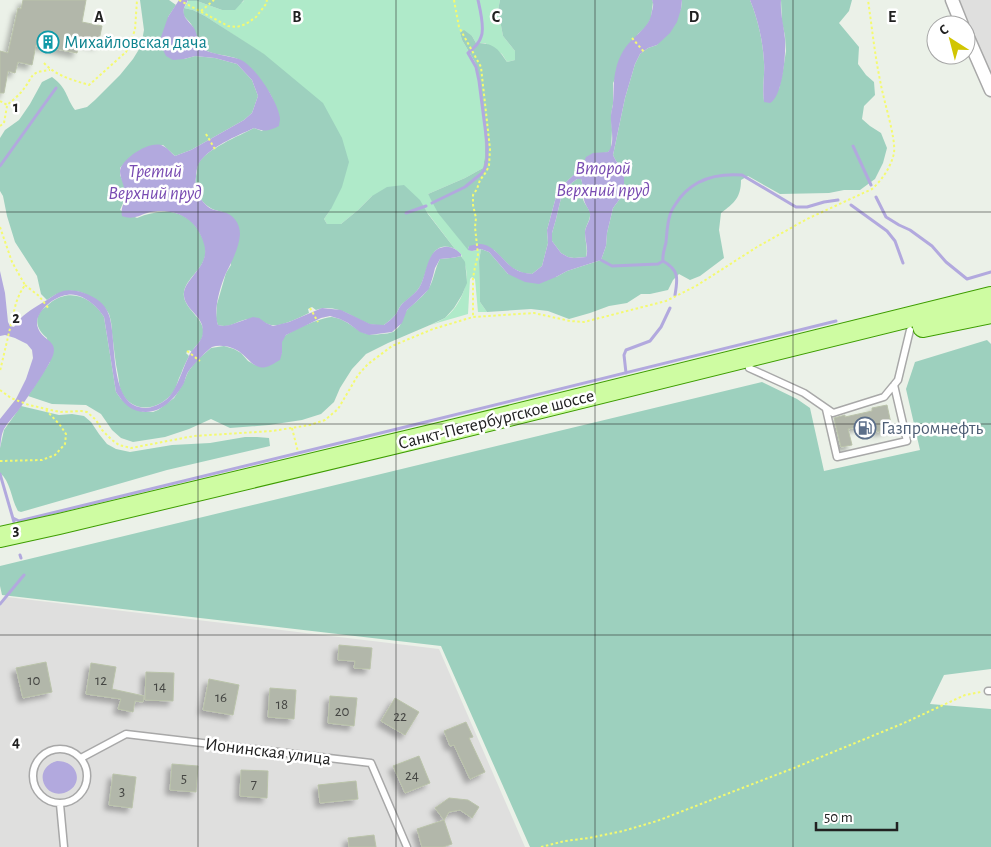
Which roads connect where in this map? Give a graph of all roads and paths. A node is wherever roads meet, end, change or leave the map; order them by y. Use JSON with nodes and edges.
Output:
{"nodes":[{"id":1,"x":137,"y":0,"type":"edge"},
{"id":2,"x":179,"y":0,"type":"edge"},
{"id":3,"x":214,"y":0,"type":"edge"},
{"id":4,"x":267,"y":0,"type":"edge"},
{"id":5,"x":454,"y":0,"type":"edge"},
{"id":6,"x":868,"y":0,"type":"edge"},
{"id":7,"x":952,"y":0,"type":"edge"},
{"id":8,"x":201,"y":11,"type":"junction"},
{"id":9,"x":958,"y":15,"type":"edge"},
{"id":10,"x":632,"y":38,"type":"dead end"},
{"id":11,"x":645,"y":53,"type":"dead end"},
{"id":12,"x":976,"y":56,"type":"edge"},
{"id":13,"x":44,"y":63,"type":"dead end"},
{"id":14,"x":50,"y":70,"type":"junction"},
{"id":15,"x":991,"y":90,"type":"edge"},
{"id":16,"x":0,"y":101,"type":"edge"},
{"id":17,"x":7,"y":105,"type":"junction"},
{"id":18,"x":0,"y":126,"type":"edge"},
{"id":19,"x":206,"y":134,"type":"dead end"},
{"id":20,"x":216,"y":151,"type":"dead end"},
{"id":21,"x":0,"y":227,"type":"edge"},
{"id":22,"x":25,"y":285,"type":"junction"},
{"id":23,"x":991,"y":297,"type":"edge"},
{"id":24,"x":310,"y":308,"type":"dead end"},
{"id":25,"x":49,"y":309,"type":"dead end"},
{"id":26,"x":991,"y":312,"type":"edge"},
{"id":27,"x":473,"y":317,"type":"junction"},
{"id":28,"x":318,"y":322,"type":"dead end"},
{"id":29,"x":910,"y":330,"type":"junction"},
{"id":30,"x":187,"y":351,"type":"dead end"},
{"id":31,"x":200,"y":361,"type":"dead end"},
{"id":32,"x":749,"y":368,"type":"junction"},
{"id":33,"x":0,"y":371,"type":"edge"},
{"id":34,"x":894,"y":385,"type":"junction"},
{"id":35,"x":0,"y":390,"type":"edge"},
{"id":36,"x":46,"y":409,"type":"junction"},
{"id":37,"x":826,"y":409,"type":"junction"},
{"id":38,"x":292,"y":428,"type":"junction"},
{"id":39,"x":0,"y":461,"type":"edge"},
{"id":40,"x":302,"y":466,"type":"junction"},
{"id":41,"x":0,"y":537,"type":"edge"},
{"id":42,"x":0,"y":549,"type":"edge"},
{"id":43,"x":989,"y":691,"type":"edge"},
{"id":44,"x":81,"y":758,"type":"junction"},
{"id":45,"x":60,"y":804,"type":"junction"},
{"id":46,"x":64,"y":847,"type":"edge"},
{"id":47,"x":407,"y":847,"type":"edge"},
{"id":48,"x":541,"y":847,"type":"edge"}],
"edges":[{"from":1,"to":14,"type":"path"},
{"from":2,"to":8,"type":"path"},
{"from":3,"to":8,"type":"path"},
{"from":4,"to":8,"type":"path"},
{"from":5,"to":27,"type":"path"},
{"from":6,"to":27,"type":"path"},
{"from":7,"to":9,"type":"street"},
{"from":10,"to":11,"type":"path"},
{"from":12,"to":15,"type":"street"},
{"from":13,"to":14,"type":"path"},
{"from":14,"to":17,"type":"path"},
{"from":16,"to":17,"type":"path"},
{"from":17,"to":18,"type":"path"},
{"from":19,"to":20,"type":"path"},
{"from":21,"to":22,"type":"path"},
{"from":22,"to":25,"type":"path"},
{"from":22,"to":33,"type":"path"},
{"from":23,"to":40,"type":"main road","name":"Санкт-Петербургское шоссе"},
{"from":24,"to":28,"type":"path"},
{"from":26,"to":29,"type":"main road","name":"Санкт-Петербургское шоссе"},
{"from":27,"to":38,"type":"path"},
{"from":29,"to":32,"type":"main road","name":"Санкт-Петербургское шоссе"},
{"from":29,"to":34,"type":"lane"},
{"from":30,"to":31,"type":"path"},
{"from":32,"to":37,"type":"lane"},
{"from":32,"to":42,"type":"main road","name":"Санкт-Петербургское шоссе"},
{"from":34,"to":37,"type":"lane"},
{"from":34,"to":37,"type":"lane"},
{"from":35,"to":36,"type":"path"},
{"from":36,"to":38,"type":"path"},
{"from":36,"to":39,"type":"path"},
{"from":38,"to":40,"type":"path"},
{"from":40,"to":41,"type":"main road","name":"Санкт-Петербургское шоссе"},
{"from":43,"to":48,"type":"path"},
{"from":44,"to":45,"type":"lane"},
{"from":44,"to":45,"type":"lane"},
{"from":44,"to":47,"type":"lane","name":"Ионинская улица"},
{"from":45,"to":46,"type":"lane"}]}
